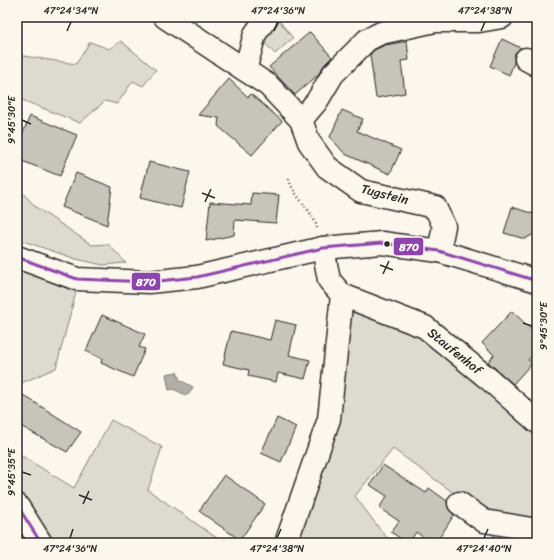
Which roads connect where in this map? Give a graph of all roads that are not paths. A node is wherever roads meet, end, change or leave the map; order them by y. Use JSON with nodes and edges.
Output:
{"nodes":[{"id":1,"x":165,"y":17,"type":"edge"},
{"id":2,"x":267,"y":17,"type":"edge"},
{"id":3,"x":502,"y":17,"type":"edge"},
{"id":4,"x":245,"y":70,"type":"junction"},
{"id":5,"x":301,"y":120,"type":"junction"},
{"id":6,"x":320,"y":238,"type":"junction"},
{"id":7,"x":439,"y":251,"type":"junction"},
{"id":8,"x":17,"y":257,"type":"edge"},
{"id":9,"x":537,"y":281,"type":"edge"},
{"id":10,"x":342,"y":295,"type":"junction"},
{"id":11,"x":537,"y":422,"type":"edge"},
{"id":12,"x":459,"y":503,"type":"dead end"},
{"id":13,"x":17,"y":505,"type":"edge"},
{"id":14,"x":537,"y":530,"type":"edge"},
{"id":15,"x":41,"y":543,"type":"edge"},
{"id":16,"x":286,"y":543,"type":"edge"}],
"edges":[{"from":1,"to":4,"type":"street","name":"Tugstein"},
{"from":2,"to":4,"type":"street"},
{"from":3,"to":5,"type":"street"},
{"from":4,"to":5,"type":"street","name":"Tugstein"},
{"from":5,"to":7,"type":"street","name":"Tugstein"},
{"from":6,"to":7,"type":"street"},
{"from":6,"to":8,"type":"street"},
{"from":6,"to":10,"type":"street","name":"Staufenhof"},
{"from":7,"to":9,"type":"street"},
{"from":10,"to":11,"type":"street","name":"Staufenhof"},
{"from":10,"to":16,"type":"street"},
{"from":12,"to":14,"type":"street"},
{"from":13,"to":15,"type":"street"}]}
